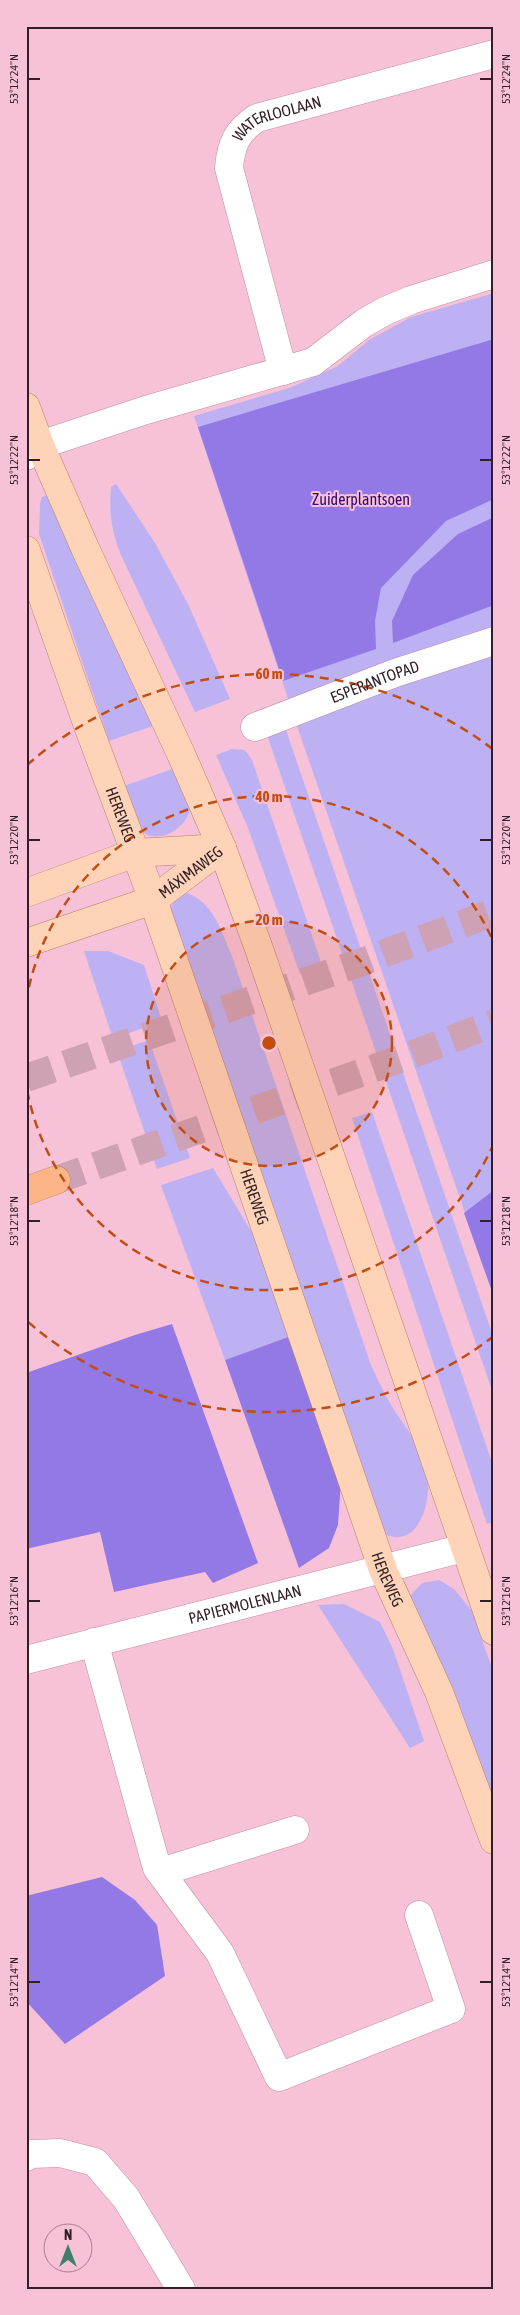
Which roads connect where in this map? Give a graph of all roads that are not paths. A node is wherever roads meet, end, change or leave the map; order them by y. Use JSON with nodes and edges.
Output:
{"nodes":[{"id":1,"x":494,"y":54,"type":"edge"},
{"id":2,"x":494,"y":274,"type":"edge"},
{"id":3,"x":283,"y":371,"type":"junction"},
{"id":4,"x":26,"y":407,"type":"edge"},
{"id":5,"x":33,"y":450,"type":"edge"},
{"id":6,"x":26,"y":550,"type":"edge"},
{"id":7,"x":494,"y":641,"type":"edge"},
{"id":8,"x":256,"y":727,"type":"dead end"},
{"id":9,"x":222,"y":848,"type":"junction"},
{"id":10,"x":135,"y":853,"type":"junction"},
{"id":11,"x":26,"y":894,"type":"edge"},
{"id":12,"x":153,"y":900,"type":"junction"},
{"id":13,"x":26,"y":942,"type":"edge"},
{"id":14,"x":56,"y":1180,"type":"tunnel mouth"},
{"id":15,"x":26,"y":1191,"type":"edge"},
{"id":16,"x":464,"y":1548,"type":"junction"},
{"id":17,"x":383,"y":1570,"type":"junction"},
{"id":18,"x":494,"y":1631,"type":"edge"},
{"id":19,"x":94,"y":1642,"type":"junction"},
{"id":20,"x":26,"y":1660,"type":"edge"},
{"id":21,"x":295,"y":1830,"type":"dead end"},
{"id":22,"x":494,"y":1840,"type":"edge"},
{"id":23,"x":161,"y":1872,"type":"junction"},
{"id":24,"x":419,"y":1915,"type":"dead end"},
{"id":25,"x":26,"y":2157,"type":"edge"},
{"id":26,"x":181,"y":2289,"type":"edge"}],
"edges":[{"from":1,"to":3,"type":"street","name":"WATERLOOLAAN"},
{"from":2,"to":3,"type":"street"},
{"from":3,"to":5,"type":"street"},
{"from":4,"to":5,"type":"main road"},
{"from":5,"to":9,"type":"main road"},
{"from":6,"to":10,"type":"main road","name":"HEREWEG"},
{"from":7,"to":8,"type":"street","name":"ESPERANTOPAD"},
{"from":9,"to":10,"type":"main road","name":"MÁXIMAWEG"},
{"from":9,"to":12,"type":"main road","name":"MÁXIMAWEG"},
{"from":9,"to":16,"type":"main road"},
{"from":10,"to":11,"type":"main road","name":"MÁXIMAWEG"},
{"from":10,"to":12,"type":"main road","name":"HEREWEG"},
{"from":12,"to":13,"type":"main road","name":"MÁXIMAWEG"},
{"from":12,"to":17,"type":"main road","name":"HEREWEG"},
{"from":14,"to":15,"type":"highway"},
{"from":16,"to":17,"type":"street","name":"PAPIERMOLENLAAN"},
{"from":16,"to":18,"type":"main road"},
{"from":17,"to":19,"type":"street","name":"PAPIERMOLENLAAN"},
{"from":17,"to":22,"type":"main road","name":"HEREWEG"},
{"from":19,"to":20,"type":"street","name":"PAPIERMOLENLAAN"},
{"from":19,"to":23,"type":"street"},
{"from":21,"to":23,"type":"street"},
{"from":23,"to":24,"type":"street"},
{"from":25,"to":26,"type":"street"}]}
